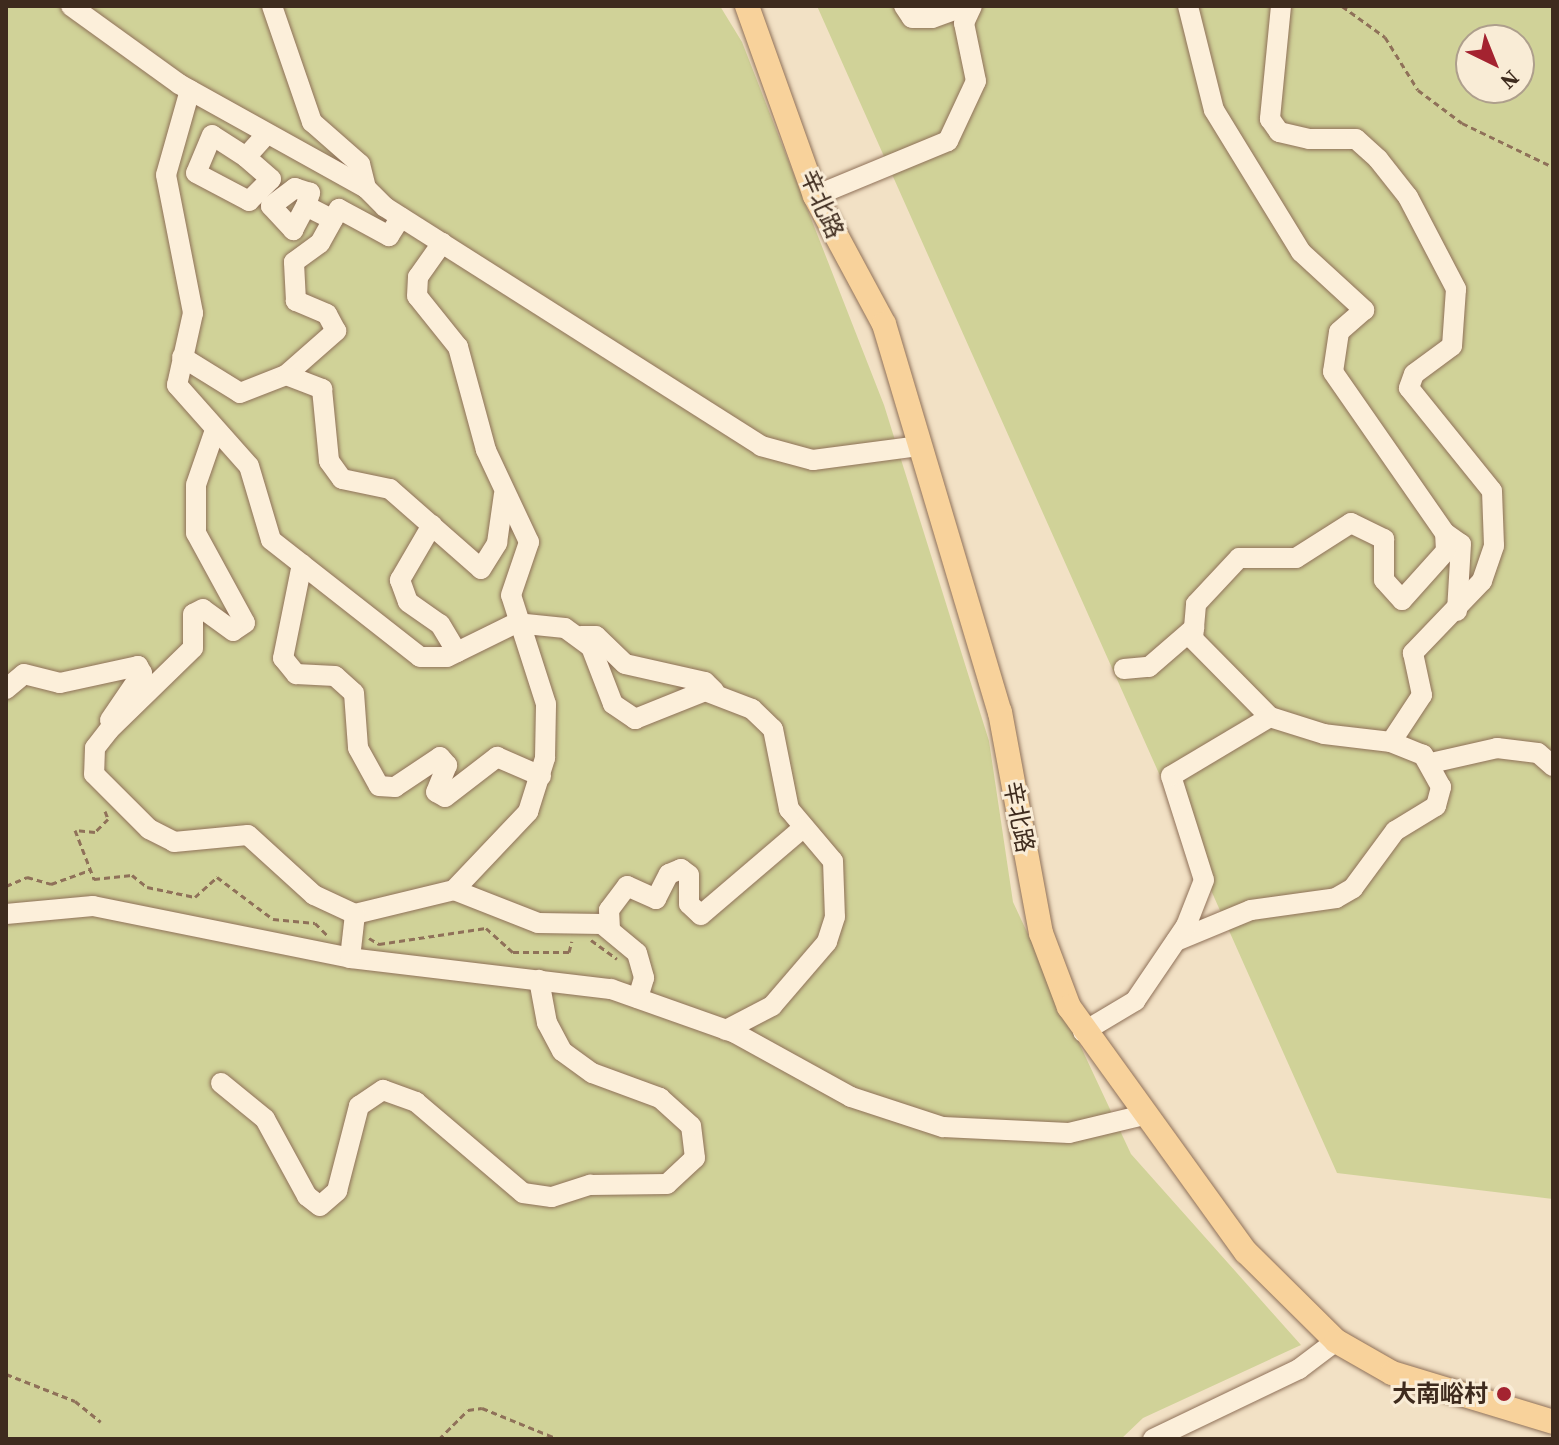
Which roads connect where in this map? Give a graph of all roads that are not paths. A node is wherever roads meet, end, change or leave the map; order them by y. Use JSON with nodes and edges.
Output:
{"nodes":[{"id":1,"x":71,"y":6,"type":"edge"},
{"id":2,"x":272,"y":6,"type":"edge"},
{"id":3,"x":747,"y":6,"type":"edge"},
{"id":4,"x":904,"y":6,"type":"edge"},
{"id":5,"x":965,"y":6,"type":"edge"},
{"id":6,"x":972,"y":6,"type":"edge"},
{"id":7,"x":1188,"y":6,"type":"edge"},
{"id":8,"x":1281,"y":6,"type":"edge"},
{"id":9,"x":190,"y":90,"type":"junction"},
{"id":10,"x":266,"y":135,"type":"junction"},
{"id":11,"x":246,"y":157,"type":"junction"},
{"id":12,"x":366,"y":188,"type":"junction"},
{"id":13,"x":268,"y":196,"type":"junction"},
{"id":14,"x":815,"y":196,"type":"junction"},
{"id":15,"x":401,"y":217,"type":"junction"},
{"id":16,"x":333,"y":220,"type":"junction"},
{"id":17,"x":442,"y":243,"type":"junction"},
{"id":18,"x":182,"y":357,"type":"junction"},
{"id":19,"x":286,"y":375,"type":"junction"},
{"id":20,"x":215,"y":430,"type":"junction"},
{"id":21,"x":920,"y":446,"type":"junction"},
{"id":22,"x":504,"y":494,"type":"junction"},
{"id":23,"x":432,"y":525,"type":"junction"},
{"id":24,"x":1445,"y":533,"type":"junction"},
{"id":25,"x":302,"y":564,"type":"junction"},
{"id":26,"x":1457,"y":611,"type":"junction"},
{"id":27,"x":516,"y":623,"type":"junction"},
{"id":28,"x":1194,"y":628,"type":"junction"},
{"id":29,"x":581,"y":636,"type":"junction"},
{"id":30,"x":457,"y":652,"type":"junction"},
{"id":31,"x":1124,"y":669,"type":"dead end"},
{"id":32,"x":6,"y":689,"type":"edge"},
{"id":33,"x":717,"y":694,"type":"junction"},
{"id":34,"x":1270,"y":717,"type":"junction"},
{"id":35,"x":109,"y":730,"type":"junction"},
{"id":36,"x":1391,"y":742,"type":"junction"},
{"id":37,"x":1431,"y":763,"type":"junction"},
{"id":38,"x":1553,"y":766,"type":"edge"},
{"id":39,"x":541,"y":776,"type":"junction"},
{"id":40,"x":803,"y":828,"type":"junction"},
{"id":41,"x":454,"y":890,"type":"junction"},
{"id":42,"x":6,"y":914,"type":"edge"},
{"id":43,"x":610,"y":929,"type":"junction"},
{"id":44,"x":352,"y":936,"type":"junction"},
{"id":45,"x":1173,"y":943,"type":"junction"},
{"id":46,"x":539,"y":980,"type":"junction"},
{"id":47,"x":638,"y":998,"type":"junction"},
{"id":48,"x":726,"y":1030,"type":"junction"},
{"id":49,"x":1083,"y":1032,"type":"junction"},
{"id":50,"x":221,"y":1083,"type":"dead end"},
{"id":51,"x":1144,"y":1115,"type":"junction"},
{"id":52,"x":1336,"y":1341,"type":"junction"},
{"id":53,"x":1553,"y":1422,"type":"edge"},
{"id":54,"x":1153,"y":1439,"type":"edge"}],
"edges":[{"from":1,"to":9,"type":"street"},
{"from":2,"to":12,"type":"street"},
{"from":3,"to":14,"type":"main road","name":"辛北路"},
{"from":4,"to":5,"type":"street"},
{"from":6,"to":14,"type":"street"},
{"from":7,"to":24,"type":"street"},
{"from":8,"to":26,"type":"street"},
{"from":9,"to":10,"type":"street"},
{"from":9,"to":18,"type":"street"},
{"from":10,"to":11,"type":"street"},
{"from":10,"to":12,"type":"street"},
{"from":11,"to":13,"type":"street"},
{"from":11,"to":13,"type":"street"},
{"from":12,"to":15,"type":"street"},
{"from":13,"to":16,"type":"street"},
{"from":14,"to":21,"type":"main road","name":"辛北路"},
{"from":15,"to":16,"type":"street"},
{"from":15,"to":17,"type":"street"},
{"from":16,"to":19,"type":"street"},
{"from":17,"to":21,"type":"street"},
{"from":17,"to":22,"type":"street"},
{"from":18,"to":19,"type":"street"},
{"from":18,"to":20,"type":"street"},
{"from":19,"to":23,"type":"street"},
{"from":20,"to":25,"type":"street"},
{"from":20,"to":35,"type":"street"},
{"from":21,"to":49,"type":"main road","name":"辛北路"},
{"from":22,"to":23,"type":"street"},
{"from":22,"to":27,"type":"street"},
{"from":23,"to":30,"type":"street"},
{"from":24,"to":26,"type":"street"},
{"from":24,"to":28,"type":"street"},
{"from":25,"to":30,"type":"street"},
{"from":25,"to":39,"type":"street"},
{"from":26,"to":36,"type":"street"},
{"from":27,"to":29,"type":"street"},
{"from":27,"to":30,"type":"street"},
{"from":27,"to":39,"type":"street"},
{"from":28,"to":31,"type":"street"},
{"from":28,"to":34,"type":"street"},
{"from":29,"to":33,"type":"street"},
{"from":29,"to":33,"type":"street"},
{"from":32,"to":35,"type":"street"},
{"from":33,"to":40,"type":"street"},
{"from":34,"to":36,"type":"street"},
{"from":34,"to":45,"type":"street"},
{"from":35,"to":44,"type":"street"},
{"from":36,"to":37,"type":"street"},
{"from":37,"to":38,"type":"street"},
{"from":37,"to":45,"type":"street"},
{"from":39,"to":41,"type":"street"},
{"from":40,"to":43,"type":"street"},
{"from":40,"to":48,"type":"street"},
{"from":41,"to":43,"type":"street"},
{"from":41,"to":44,"type":"street"},
{"from":42,"to":44,"type":"street"},
{"from":43,"to":47,"type":"street"},
{"from":44,"to":46,"type":"street"},
{"from":45,"to":49,"type":"street"},
{"from":46,"to":47,"type":"street"},
{"from":46,"to":50,"type":"street"},
{"from":47,"to":48,"type":"street"},
{"from":48,"to":51,"type":"street"},
{"from":49,"to":51,"type":"main road","name":"辛北路"},
{"from":51,"to":52,"type":"main road","name":"辛北路"},
{"from":52,"to":53,"type":"main road","name":"辛北路"},
{"from":52,"to":54,"type":"street"}]}
